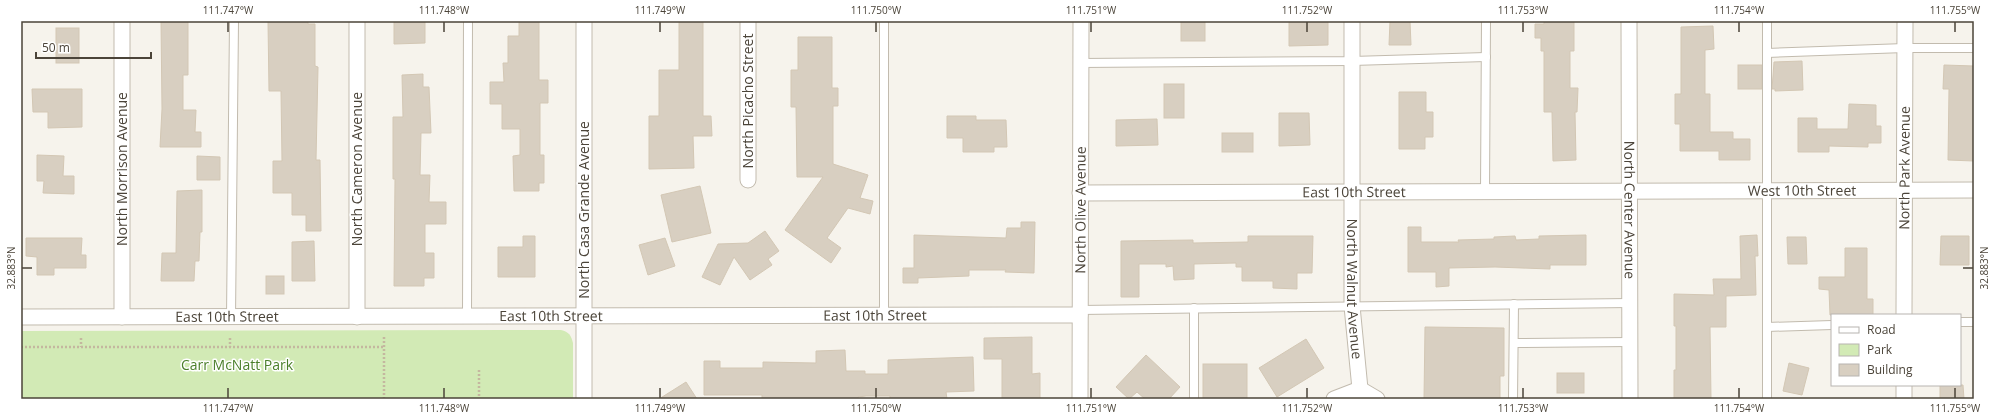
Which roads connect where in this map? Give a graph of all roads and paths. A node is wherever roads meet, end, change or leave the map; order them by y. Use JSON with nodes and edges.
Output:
{"nodes":[{"id":1,"x":122,"y":21,"type":"edge"},
{"id":2,"x":234,"y":21,"type":"edge"},
{"id":3,"x":357,"y":21,"type":"edge"},
{"id":4,"x":468,"y":21,"type":"edge"},
{"id":5,"x":584,"y":21,"type":"edge"},
{"id":6,"x":748,"y":21,"type":"edge"},
{"id":7,"x":884,"y":21,"type":"edge"},
{"id":8,"x":1081,"y":21,"type":"edge"},
{"id":9,"x":1352,"y":21,"type":"edge"},
{"id":10,"x":1486,"y":21,"type":"edge"},
{"id":11,"x":1629,"y":21,"type":"edge"},
{"id":12,"x":1767,"y":21,"type":"edge"},
{"id":13,"x":1905,"y":21,"type":"edge"},
{"id":14,"x":1904,"y":48,"type":"junction"},
{"id":15,"x":1974,"y":48,"type":"edge"},
{"id":16,"x":1767,"y":53,"type":"junction"},
{"id":17,"x":1486,"y":57,"type":"junction"},
{"id":18,"x":1352,"y":61,"type":"junction"},
{"id":19,"x":1081,"y":63,"type":"junction"},
{"id":20,"x":748,"y":180,"type":"dead end"},
{"id":21,"x":1904,"y":190,"type":"junction"},
{"id":22,"x":1974,"y":190,"type":"edge"},
{"id":23,"x":1629,"y":191,"type":"junction"},
{"id":24,"x":1768,"y":191,"type":"junction"},
{"id":25,"x":1352,"y":192,"type":"junction"},
{"id":26,"x":1485,"y":192,"type":"junction"},
{"id":27,"x":1080,"y":193,"type":"junction"},
{"id":28,"x":1630,"y":303,"type":"junction"},
{"id":29,"x":1514,"y":304,"type":"junction"},
{"id":30,"x":1352,"y":306,"type":"junction"},
{"id":31,"x":1194,"y":308,"type":"junction"},
{"id":32,"x":1080,"y":312,"type":"junction"},
{"id":33,"x":1904,"y":314,"type":"edge"},
{"id":34,"x":467,"y":316,"type":"junction"},
{"id":35,"x":583,"y":316,"type":"junction"},
{"id":36,"x":884,"y":316,"type":"junction"},
{"id":37,"x":122,"y":317,"type":"junction"},
{"id":38,"x":231,"y":317,"type":"junction"},
{"id":39,"x":357,"y":317,"type":"junction"},
{"id":40,"x":21,"y":318,"type":"edge"},
{"id":41,"x":1961,"y":322,"type":"edge"},
{"id":42,"x":1974,"y":322,"type":"edge"},
{"id":43,"x":1831,"y":325,"type":"edge"},
{"id":44,"x":1767,"y":327,"type":"junction"},
{"id":45,"x":81,"y":338,"type":"dead end"},
{"id":46,"x":230,"y":338,"type":"dead end"},
{"id":47,"x":384,"y":338,"type":"dead end"},
{"id":48,"x":1630,"y":342,"type":"junction"},
{"id":49,"x":1514,"y":343,"type":"junction"},
{"id":50,"x":21,"y":347,"type":"edge"},
{"id":51,"x":81,"y":347,"type":"junction"},
{"id":52,"x":230,"y":347,"type":"junction"},
{"id":53,"x":384,"y":347,"type":"junction"},
{"id":54,"x":479,"y":370,"type":"dead end"},
{"id":55,"x":1904,"y":386,"type":"edge"},
{"id":56,"x":1358,"y":394,"type":"edge"},
{"id":57,"x":384,"y":399,"type":"edge"},
{"id":58,"x":479,"y":399,"type":"edge"},
{"id":59,"x":584,"y":399,"type":"edge"},
{"id":60,"x":1080,"y":399,"type":"edge"},
{"id":61,"x":1194,"y":399,"type":"edge"},
{"id":62,"x":1334,"y":399,"type":"edge"},
{"id":63,"x":1377,"y":399,"type":"edge"},
{"id":64,"x":1513,"y":399,"type":"edge"},
{"id":65,"x":1630,"y":399,"type":"edge"},
{"id":66,"x":1767,"y":399,"type":"edge"},
{"id":67,"x":1904,"y":399,"type":"edge"}],
"edges":[{"from":1,"to":37,"type":"street","name":"North Morrison Avenue"},
{"from":2,"to":38,"type":"lane"},
{"from":3,"to":39,"type":"street","name":"North Cameron Avenue"},
{"from":4,"to":34,"type":"lane"},
{"from":5,"to":35,"type":"street","name":"North Casa Grande Avenue"},
{"from":6,"to":20,"type":"street","name":"North Picacho Street"},
{"from":7,"to":36,"type":"lane"},
{"from":8,"to":19,"type":"street","name":"North Olive Avenue"},
{"from":9,"to":18,"type":"street","name":"North Walnut Avenue"},
{"from":10,"to":17,"type":"lane"},
{"from":11,"to":23,"type":"street","name":"North Center Avenue"},
{"from":12,"to":16,"type":"lane"},
{"from":13,"to":14,"type":"street","name":"North Park Avenue"},
{"from":14,"to":15,"type":"lane"},
{"from":14,"to":16,"type":"lane"},
{"from":14,"to":21,"type":"street","name":"North Park Avenue"},
{"from":16,"to":24,"type":"lane"},
{"from":17,"to":18,"type":"lane"},
{"from":17,"to":26,"type":"lane"},
{"from":18,"to":19,"type":"lane"},
{"from":18,"to":25,"type":"street","name":"North Walnut Avenue"},
{"from":19,"to":27,"type":"street","name":"North Olive Avenue"},
{"from":21,"to":22,"type":"street","name":"West 10th Street"},
{"from":21,"to":24,"type":"street","name":"West 10th Street"},
{"from":21,"to":33,"type":"street","name":"North Park Avenue"},
{"from":23,"to":24,"type":"street","name":"West 10th Street"},
{"from":23,"to":26,"type":"street","name":"East 10th Street"},
{"from":23,"to":28,"type":"street","name":"North Center Avenue"},
{"from":24,"to":44,"type":"lane"},
{"from":25,"to":26,"type":"street","name":"East 10th Street"},
{"from":25,"to":27,"type":"street","name":"East 10th Street"},
{"from":25,"to":30,"type":"street","name":"North Walnut Avenue"},
{"from":27,"to":32,"type":"street","name":"North Olive Avenue"},
{"from":28,"to":29,"type":"lane"},
{"from":28,"to":48,"type":"street","name":"North Center Avenue"},
{"from":29,"to":30,"type":"lane"},
{"from":29,"to":49,"type":"lane"},
{"from":30,"to":31,"type":"lane"},
{"from":30,"to":56,"type":"street","name":"North Walnut Avenue"},
{"from":31,"to":32,"type":"lane"},
{"from":31,"to":61,"type":"lane"},
{"from":32,"to":36,"type":"street","name":"East 10th Street"},
{"from":32,"to":60,"type":"street","name":"North Olive Avenue"},
{"from":34,"to":35,"type":"street","name":"East 10th Street"},
{"from":34,"to":39,"type":"street","name":"East 10th Street"},
{"from":35,"to":36,"type":"street","name":"East 10th Street"},
{"from":35,"to":59,"type":"street","name":"North Casa Grande Avenue"},
{"from":37,"to":38,"type":"street","name":"East 10th Street"},
{"from":37,"to":40,"type":"street","name":"East 10th Street"},
{"from":38,"to":39,"type":"street","name":"East 10th Street"},
{"from":41,"to":42,"type":"lane"},
{"from":43,"to":44,"type":"lane"},
{"from":44,"to":66,"type":"lane"},
{"from":45,"to":51,"type":"path"},
{"from":46,"to":52,"type":"path"},
{"from":47,"to":53,"type":"path"},
{"from":48,"to":49,"type":"lane"},
{"from":48,"to":65,"type":"street","name":"North Center Avenue"},
{"from":49,"to":64,"type":"lane"},
{"from":50,"to":51,"type":"path"},
{"from":51,"to":52,"type":"path"},
{"from":52,"to":53,"type":"path"},
{"from":53,"to":57,"type":"path"},
{"from":54,"to":58,"type":"path"},
{"from":55,"to":67,"type":"street"},
{"from":56,"to":62,"type":"street"},
{"from":56,"to":63,"type":"street"}]}
